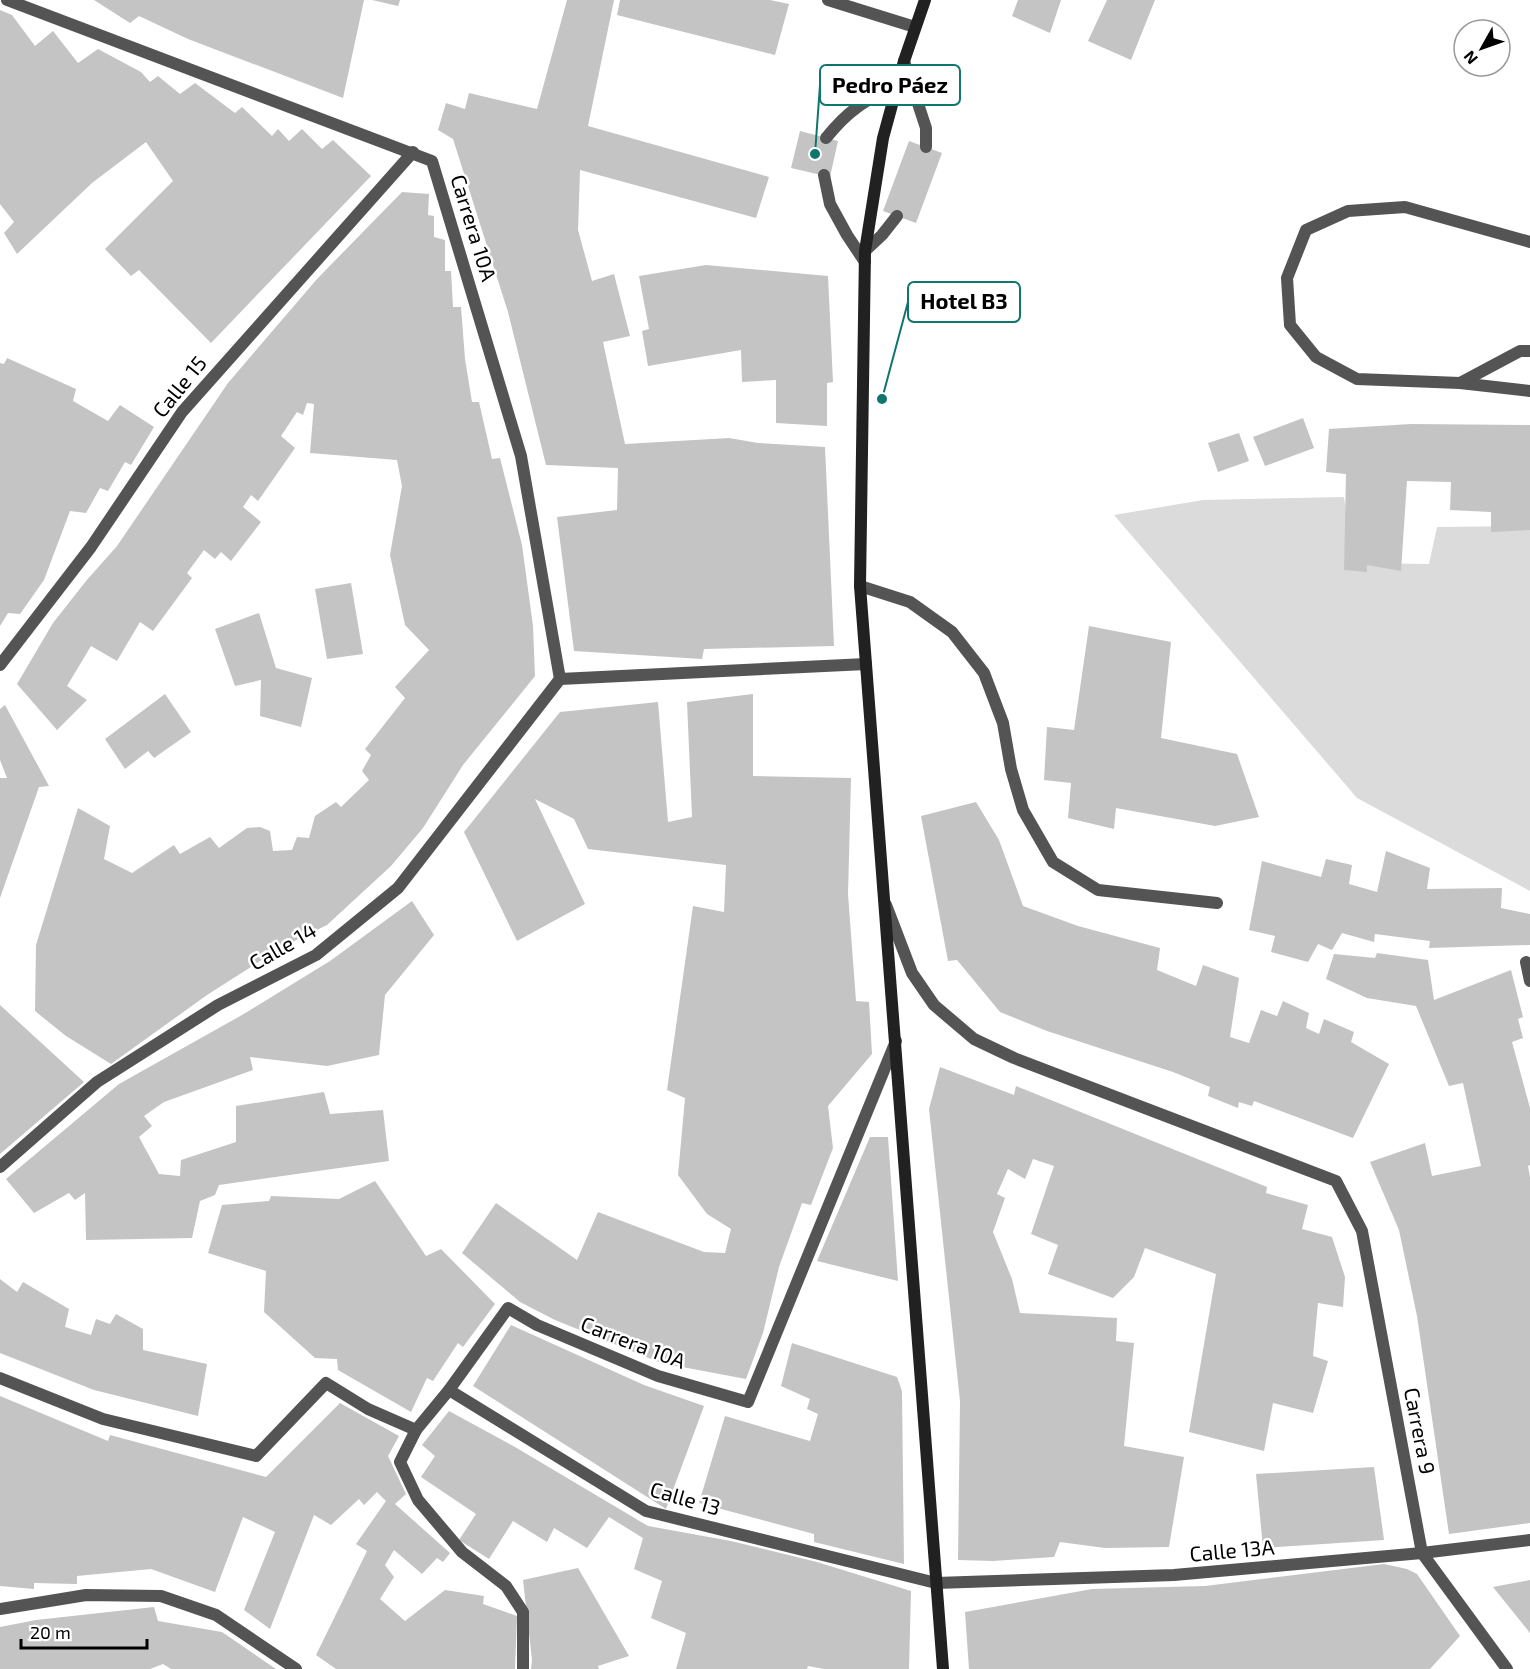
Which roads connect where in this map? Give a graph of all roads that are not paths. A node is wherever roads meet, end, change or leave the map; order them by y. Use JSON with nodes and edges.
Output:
{"nodes":[{"id":1,"x":7,"y":0,"type":"edge"},
{"id":2,"x":828,"y":0,"type":"edge"},
{"id":3,"x":925,"y":0,"type":"edge"},
{"id":4,"x":915,"y":27,"type":"junction"},
{"id":5,"x":904,"y":61,"type":"junction"},
{"id":6,"x":898,"y":84,"type":"junction"},
{"id":7,"x":826,"y":138,"type":"dead end"},
{"id":8,"x":926,"y":147,"type":"dead end"},
{"id":9,"x":413,"y":152,"type":"junction"},
{"id":10,"x":824,"y":176,"type":"dead end"},
{"id":11,"x":897,"y":216,"type":"dead end"},
{"id":12,"x":1530,"y":242,"type":"edge"},
{"id":13,"x":865,"y":256,"type":"junction"},
{"id":14,"x":1530,"y":351,"type":"edge"},
{"id":15,"x":1460,"y":383,"type":"junction"},
{"id":16,"x":1530,"y":391,"type":"edge"},
{"id":17,"x":860,"y":586,"type":"junction"},
{"id":18,"x":866,"y":664,"type":"junction"},
{"id":19,"x":0,"y":665,"type":"edge"},
{"id":20,"x":560,"y":680,"type":"junction"},
{"id":21,"x":1217,"y":903,"type":"dead end"},
{"id":22,"x":885,"y":904,"type":"junction"},
{"id":23,"x":1526,"y":962,"type":"dead end"},
{"id":24,"x":1530,"y":981,"type":"edge"},
{"id":25,"x":896,"y":1040,"type":"junction"},
{"id":26,"x":0,"y":1167,"type":"edge"},
{"id":27,"x":0,"y":1378,"type":"edge"},
{"id":28,"x":449,"y":1390,"type":"junction"},
{"id":29,"x":416,"y":1430,"type":"junction"},
{"id":30,"x":1530,"y":1540,"type":"edge"},
{"id":31,"x":1422,"y":1553,"type":"junction"},
{"id":32,"x":936,"y":1583,"type":"junction"},
{"id":33,"x":0,"y":1609,"type":"edge"},
{"id":34,"x":296,"y":1669,"type":"edge"},
{"id":35,"x":523,"y":1669,"type":"edge"},
{"id":36,"x":943,"y":1669,"type":"edge"},
{"id":37,"x":1507,"y":1669,"type":"edge"}],
"edges":[{"from":1,"to":9,"type":"street","name":"Carrera 10A"},
{"from":2,"to":4,"type":"street"},
{"from":3,"to":4,"type":"street"},
{"from":4,"to":5,"type":"street"},
{"from":5,"to":6,"type":"street"},
{"from":5,"to":8,"type":"street"},
{"from":6,"to":7,"type":"street"},
{"from":6,"to":13,"type":"street"},
{"from":9,"to":19,"type":"street","name":"Calle 15"},
{"from":9,"to":20,"type":"street","name":"Carrera 10A"},
{"from":10,"to":13,"type":"street"},
{"from":11,"to":13,"type":"street"},
{"from":12,"to":15,"type":"street"},
{"from":13,"to":17,"type":"street"},
{"from":14,"to":15,"type":"street"},
{"from":15,"to":16,"type":"street"},
{"from":17,"to":18,"type":"street"},
{"from":17,"to":21,"type":"street"},
{"from":18,"to":20,"type":"street"},
{"from":18,"to":22,"type":"street"},
{"from":20,"to":26,"type":"street","name":"Calle 14"},
{"from":22,"to":25,"type":"street"},
{"from":22,"to":31,"type":"street","name":"Carrera 9"},
{"from":23,"to":24,"type":"street"},
{"from":25,"to":28,"type":"street","name":"Carrera 10A"},
{"from":25,"to":32,"type":"street"},
{"from":27,"to":29,"type":"street"},
{"from":28,"to":29,"type":"street"},
{"from":28,"to":32,"type":"street","name":"Calle 13"},
{"from":29,"to":35,"type":"street"},
{"from":30,"to":31,"type":"street","name":"Calle 13A"},
{"from":31,"to":32,"type":"street","name":"Calle 13A"},
{"from":31,"to":37,"type":"street","name":"Carrera 9"},
{"from":32,"to":36,"type":"street"},
{"from":33,"to":34,"type":"street"}]}
